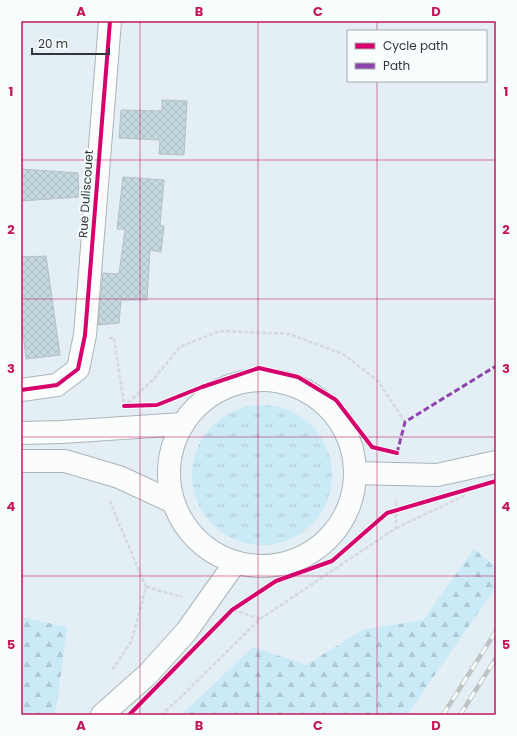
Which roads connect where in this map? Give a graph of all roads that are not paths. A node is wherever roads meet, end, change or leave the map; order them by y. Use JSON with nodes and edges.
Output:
{"nodes":[{"id":1,"x":110,"y":21,"type":"edge"},
{"id":2,"x":21,"y":390,"type":"edge"},
{"id":3,"x":183,"y":424,"type":"junction"},
{"id":4,"x":21,"y":433,"type":"edge"},
{"id":5,"x":21,"y":461,"type":"edge"},
{"id":6,"x":496,"y":462,"type":"edge"},
{"id":7,"x":355,"y":473,"type":"junction"},
{"id":8,"x":173,"y":502,"type":"junction"},
{"id":9,"x":235,"y":563,"type":"junction"},
{"id":10,"x":102,"y":715,"type":"edge"}],
"edges":[{"from":1,"to":2,"type":"main road","name":"Rue Duliscouet"},
{"from":3,"to":4,"type":"main road"},
{"from":3,"to":7,"type":"main road"},
{"from":3,"to":8,"type":"main road"},
{"from":5,"to":8,"type":"main road"},
{"from":6,"to":7,"type":"main road"},
{"from":7,"to":9,"type":"main road"},
{"from":8,"to":9,"type":"main road"},
{"from":9,"to":10,"type":"main road"}]}
